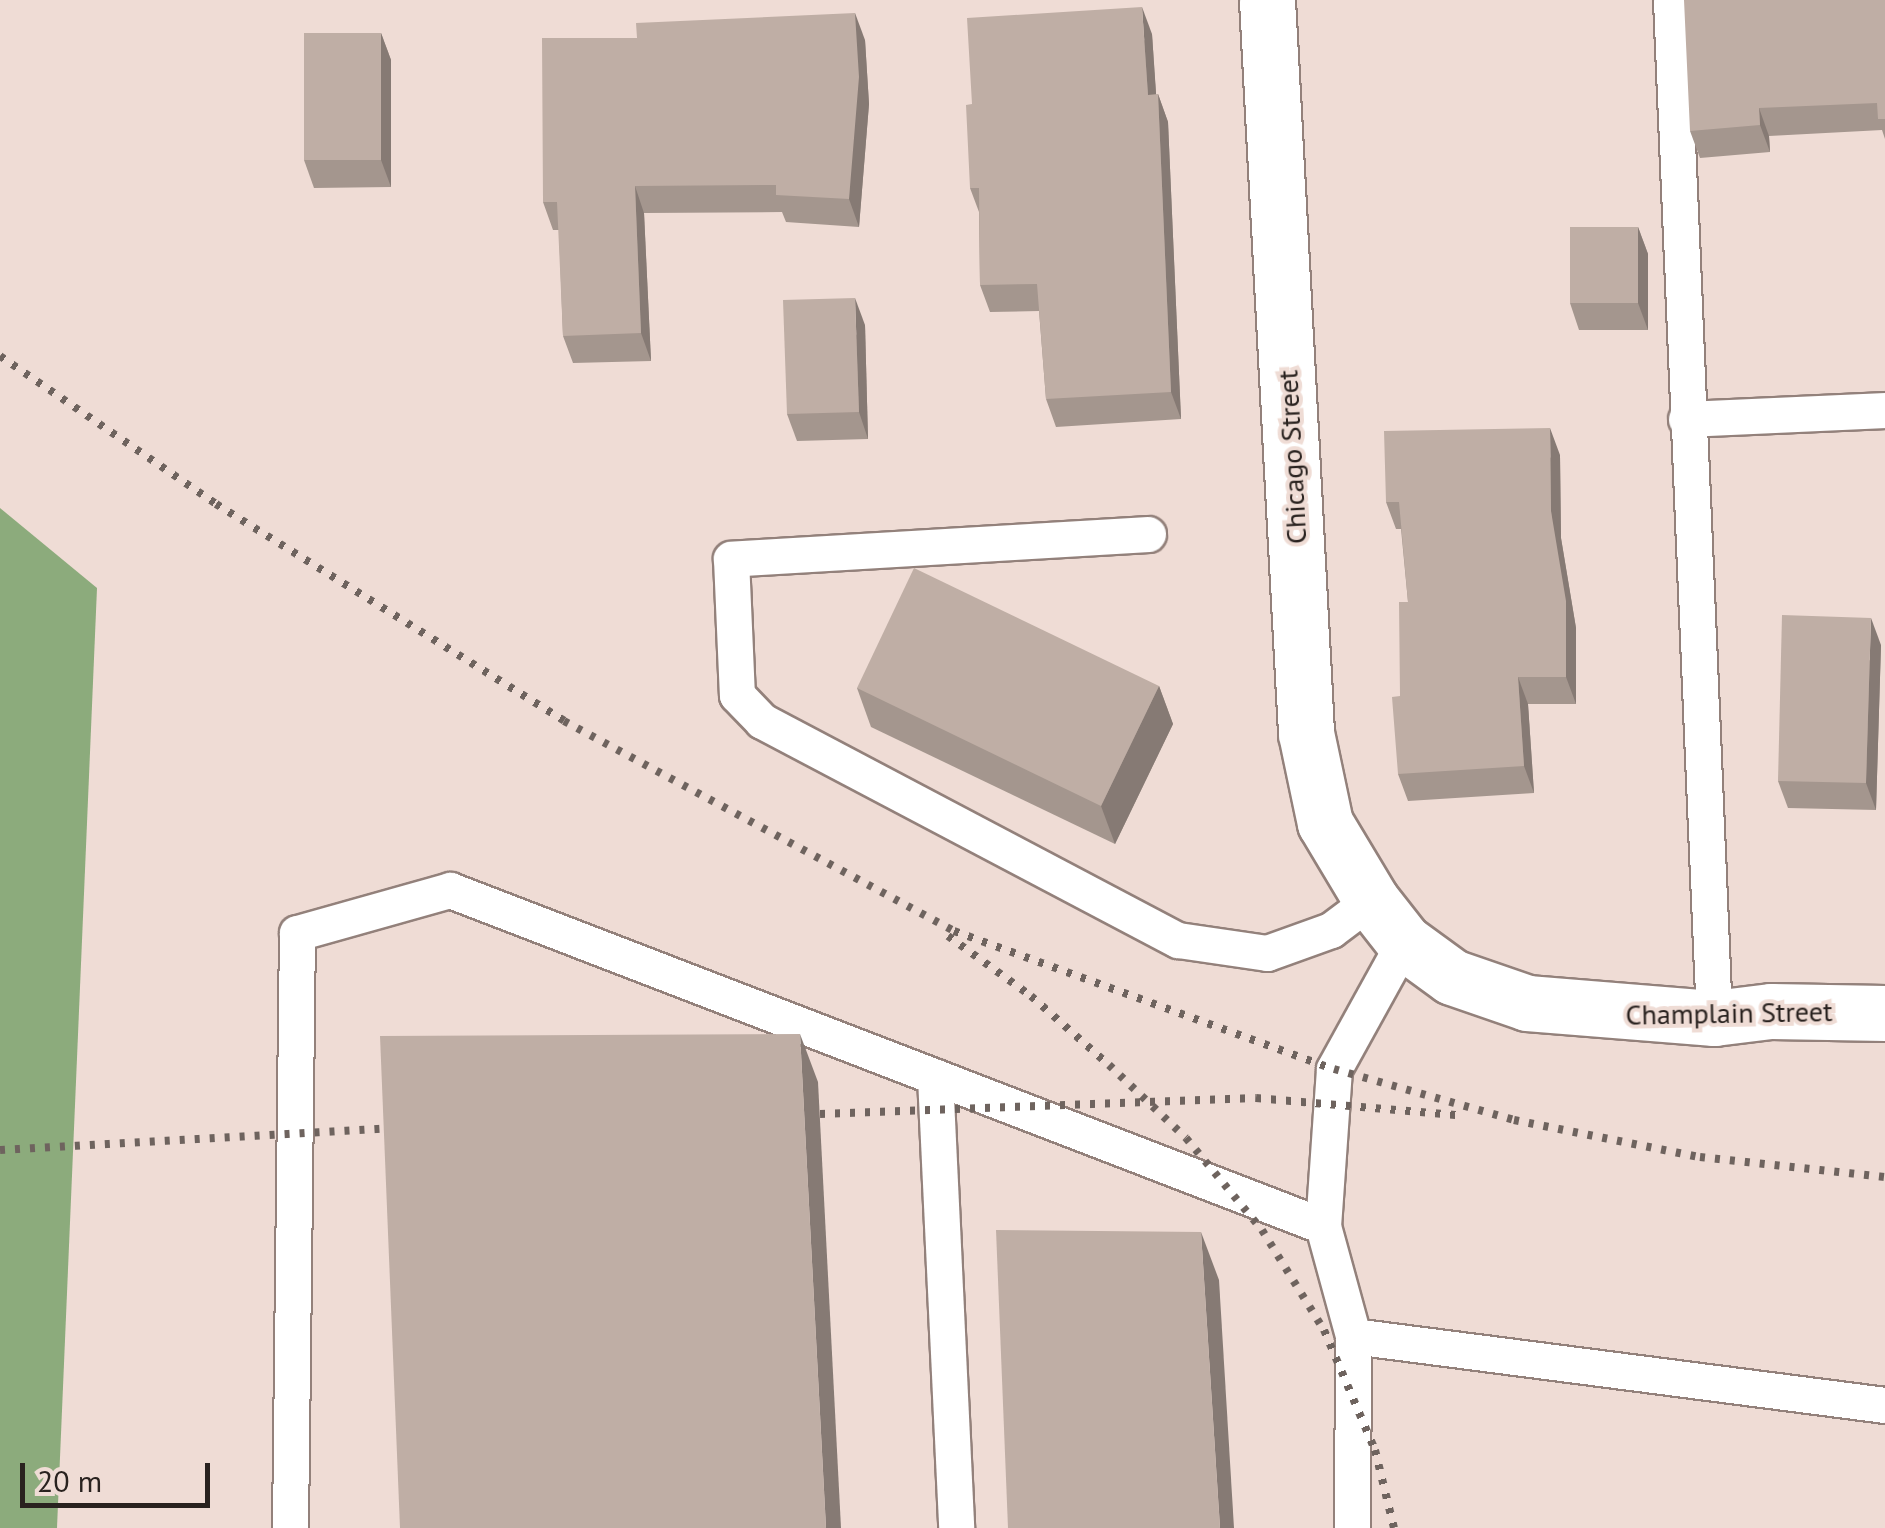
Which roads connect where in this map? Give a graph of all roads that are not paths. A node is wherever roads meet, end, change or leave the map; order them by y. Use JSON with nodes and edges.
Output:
{"nodes":[{"id":1,"x":1267,"y":0,"type":"edge"},
{"id":2,"x":1672,"y":0,"type":"edge"},
{"id":3,"x":1885,"y":410,"type":"edge"},
{"id":4,"x":1686,"y":419,"type":"junction"},
{"id":5,"x":1148,"y":534,"type":"dead end"},
{"id":6,"x":1371,"y":900,"type":"junction"},
{"id":7,"x":1404,"y":942,"type":"junction"},
{"id":8,"x":1885,"y":1013,"type":"edge"},
{"id":9,"x":1714,"y":1018,"type":"junction"},
{"id":10,"x":935,"y":1077,"type":"junction"},
{"id":11,"x":1323,"y":1226,"type":"junction"},
{"id":12,"x":1353,"y":1336,"type":"junction"},
{"id":13,"x":1885,"y":1405,"type":"edge"},
{"id":14,"x":290,"y":1528,"type":"edge"},
{"id":15,"x":956,"y":1528,"type":"edge"},
{"id":16,"x":1352,"y":1528,"type":"edge"}],
"edges":[{"from":1,"to":6,"type":"street","name":"Chicago Street"},
{"from":2,"to":4,"type":"lane"},
{"from":3,"to":4,"type":"lane"},
{"from":4,"to":9,"type":"lane"},
{"from":5,"to":6,"type":"lane"},
{"from":6,"to":7,"type":"street","name":"Champlain Street"},
{"from":7,"to":9,"type":"street","name":"Champlain Street"},
{"from":7,"to":11,"type":"lane"},
{"from":8,"to":9,"type":"street","name":"Champlain Street"},
{"from":10,"to":11,"type":"lane"},
{"from":10,"to":14,"type":"lane"},
{"from":10,"to":15,"type":"lane"},
{"from":11,"to":12,"type":"lane"},
{"from":12,"to":13,"type":"lane"},
{"from":12,"to":16,"type":"lane"}]}
